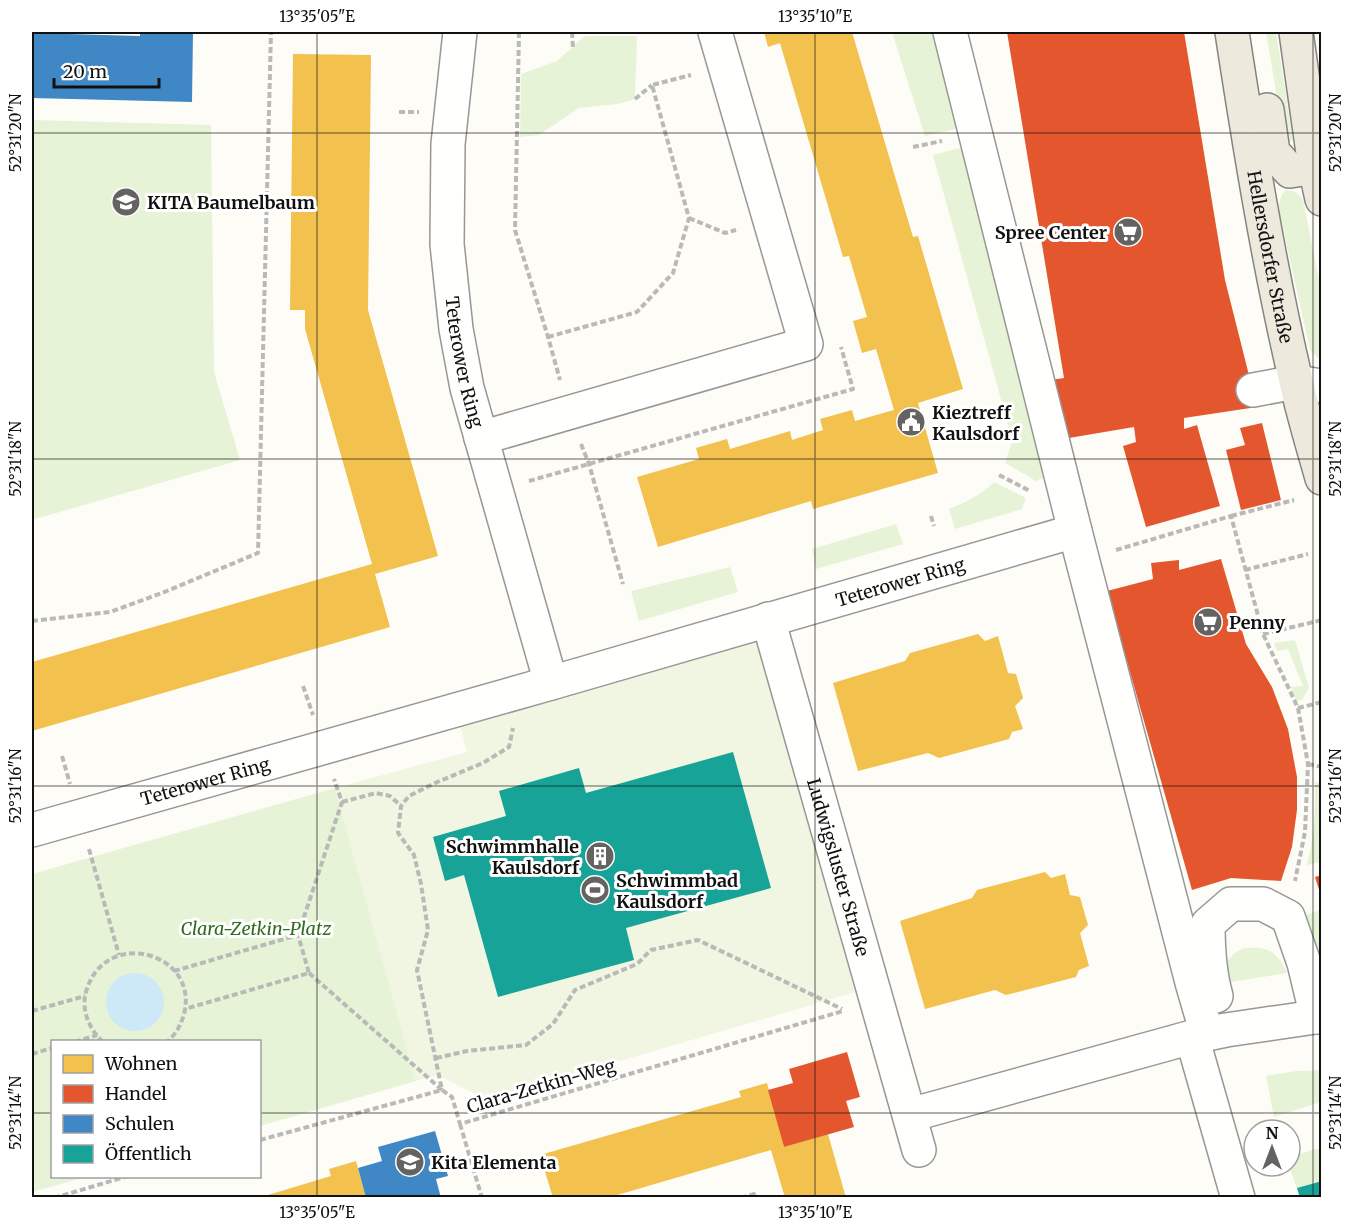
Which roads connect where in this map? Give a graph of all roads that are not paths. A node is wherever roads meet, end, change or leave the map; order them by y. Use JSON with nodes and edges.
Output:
{"nodes":[{"id":1,"x":460,"y":32,"type":"edge"},
{"id":2,"x":715,"y":32,"type":"edge"},
{"id":3,"x":950,"y":32,"type":"edge"},
{"id":4,"x":1232,"y":32,"type":"edge"},
{"id":5,"x":1255,"y":32,"type":"edge"},
{"id":6,"x":1296,"y":32,"type":"edge"},
{"id":7,"x":1318,"y":183,"type":"edge"},
{"id":8,"x":1309,"y":384,"type":"edge"},
{"id":9,"x":1253,"y":390,"type":"dead end"},
{"id":10,"x":481,"y":438,"type":"junction"},
{"id":11,"x":1322,"y":478,"type":"edge"},
{"id":12,"x":1079,"y":545,"type":"junction"},
{"id":13,"x":768,"y":619,"type":"junction"},
{"id":14,"x":551,"y":683,"type":"junction"},
{"id":15,"x":32,"y":830,"type":"edge"},
{"id":16,"x":1319,"y":1017,"type":"edge"},
{"id":17,"x":1208,"y":1034,"type":"junction"},
{"id":18,"x":910,"y":1115,"type":"junction"},
{"id":19,"x":919,"y":1150,"type":"dead end"},
{"id":20,"x":1238,"y":1197,"type":"edge"}],
"edges":[{"from":1,"to":10,"type":"street","name":"Teterower Ring"},
{"from":2,"to":10,"type":"street"},
{"from":3,"to":12,"type":"street"},
{"from":4,"to":8,"type":"main road","name":"Hellersdorfer Straße"},
{"from":5,"to":7,"type":"main road"},
{"from":6,"to":7,"type":"main road"},
{"from":8,"to":9,"type":"street"},
{"from":8,"to":11,"type":"main road","name":"Hellersdorfer Straße"},
{"from":10,"to":14,"type":"street","name":"Teterower Ring"},
{"from":12,"to":13,"type":"street","name":"Teterower Ring"},
{"from":12,"to":17,"type":"street"},
{"from":13,"to":14,"type":"street","name":"Teterower Ring"},
{"from":13,"to":18,"type":"street","name":"Ludwigsluster Straße"},
{"from":14,"to":15,"type":"street","name":"Teterower Ring"},
{"from":16,"to":17,"type":"street"},
{"from":16,"to":17,"type":"street"},
{"from":17,"to":18,"type":"street"},
{"from":17,"to":20,"type":"street"},
{"from":18,"to":19,"type":"street","name":"Ludwigsluster Straße"}]}
